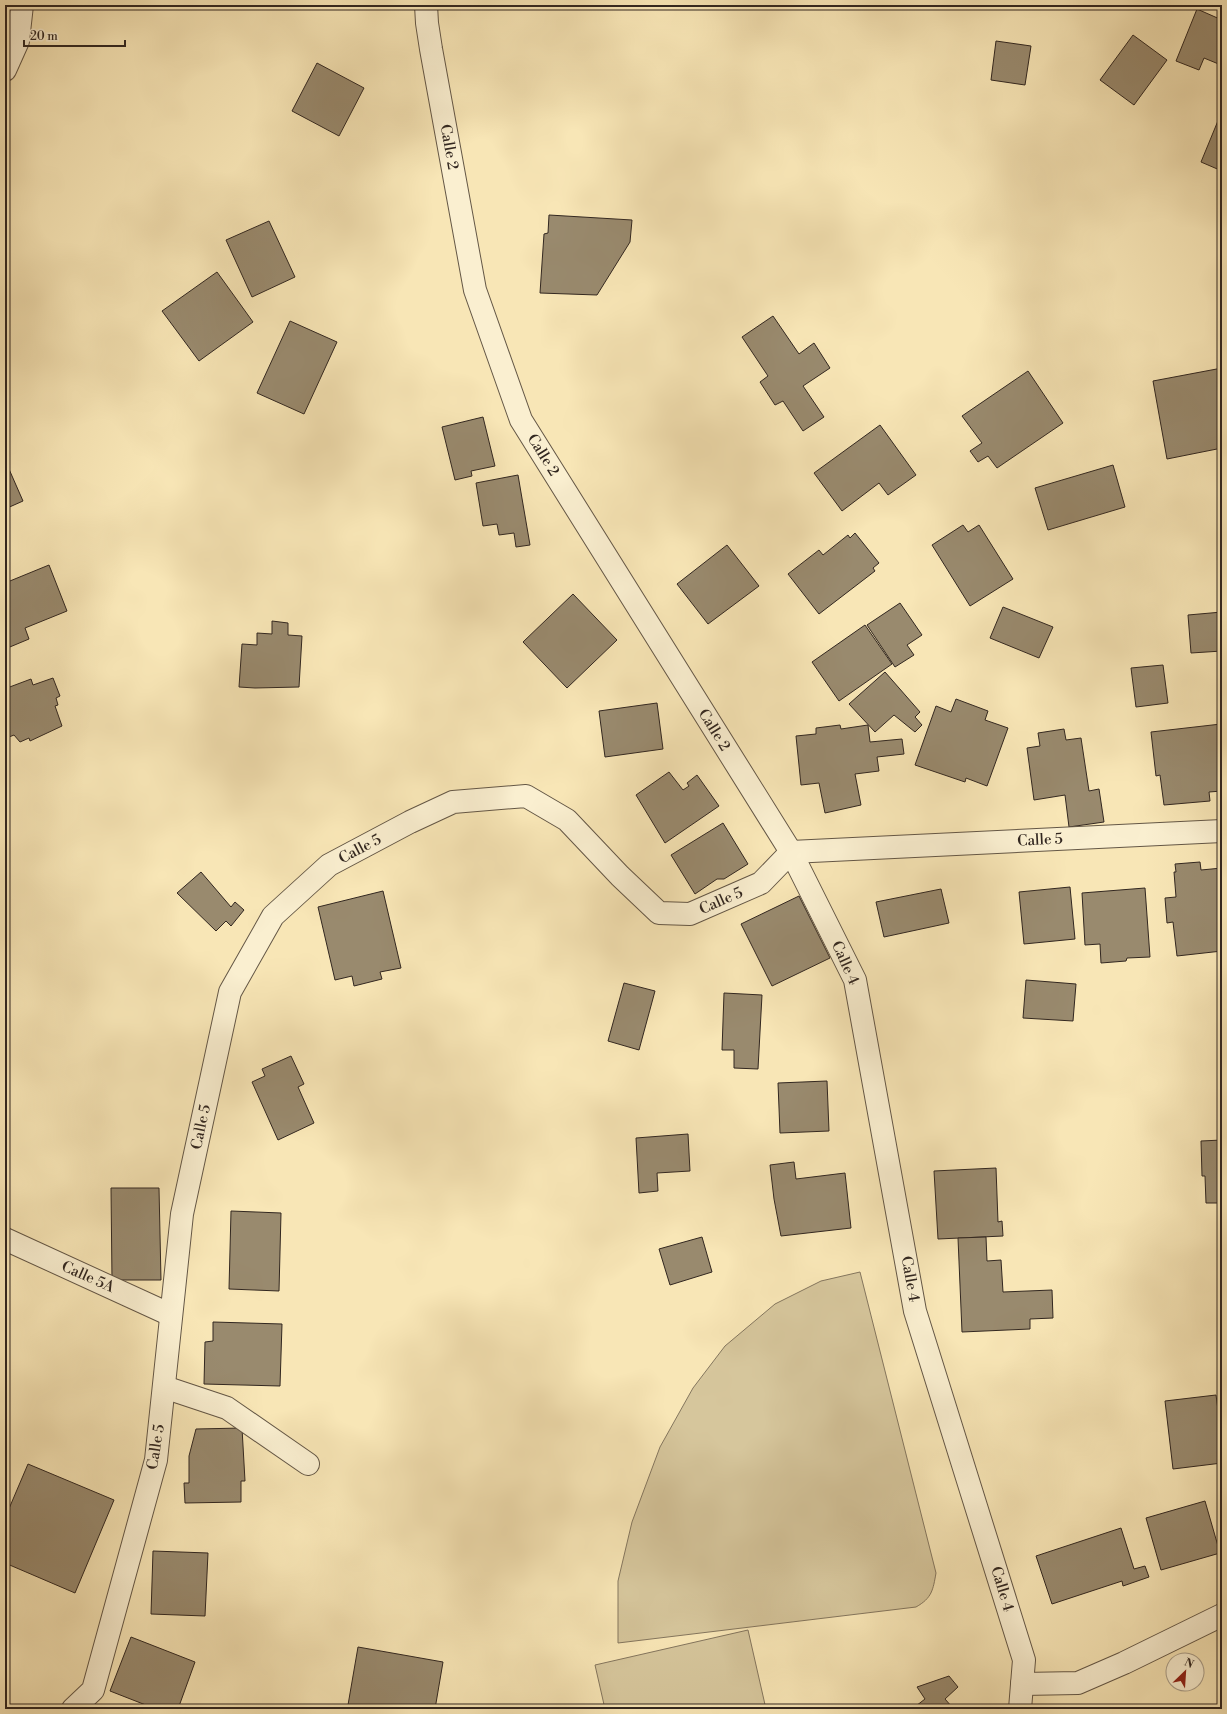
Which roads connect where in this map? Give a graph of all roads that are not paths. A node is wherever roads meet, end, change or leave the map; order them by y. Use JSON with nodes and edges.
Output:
{"nodes":[{"id":1,"x":22,"y":5,"type":"edge"},
{"id":2,"x":426,"y":5,"type":"edge"},
{"id":3,"x":5,"y":70,"type":"edge"},
{"id":4,"x":1222,"y":831,"type":"edge"},
{"id":5,"x":791,"y":852,"type":"junction"},
{"id":6,"x":5,"y":1240,"type":"edge"},
{"id":7,"x":171,"y":1315,"type":"junction"},
{"id":8,"x":164,"y":1387,"type":"junction"},
{"id":9,"x":308,"y":1464,"type":"dead end"},
{"id":10,"x":1222,"y":1615,"type":"edge"},
{"id":11,"x":1022,"y":1684,"type":"junction"},
{"id":12,"x":73,"y":1709,"type":"edge"},
{"id":13,"x":1020,"y":1709,"type":"edge"}],
"edges":[{"from":1,"to":3,"type":"street"},
{"from":2,"to":5,"type":"street","name":"Calle 2"},
{"from":4,"to":5,"type":"street","name":"Calle 5"},
{"from":5,"to":7,"type":"street","name":"Calle 5"},
{"from":5,"to":11,"type":"street","name":"Calle 4"},
{"from":6,"to":7,"type":"street","name":"Calle 5A"},
{"from":7,"to":8,"type":"street","name":"Calle 5"},
{"from":8,"to":9,"type":"street"},
{"from":8,"to":12,"type":"street","name":"Calle 5"},
{"from":10,"to":11,"type":"street"},
{"from":11,"to":13,"type":"street","name":"Calle 4"}]}
